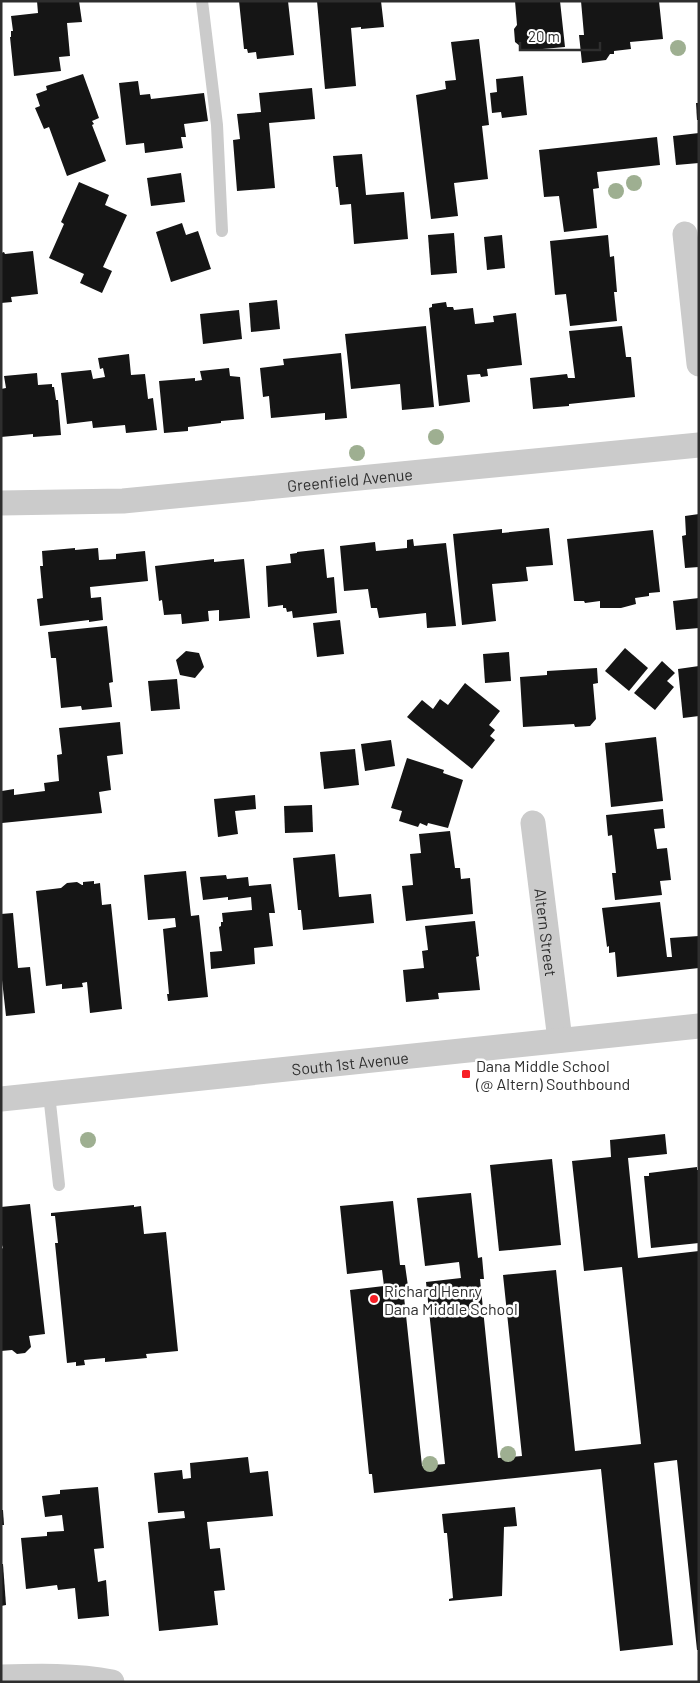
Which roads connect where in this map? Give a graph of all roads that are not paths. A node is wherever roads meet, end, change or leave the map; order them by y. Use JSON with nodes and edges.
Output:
{"nodes":[{"id":1,"x":202,"y":1,"type":"edge"},
{"id":2,"x":222,"y":231,"type":"dead end"},
{"id":3,"x":685,"y":234,"type":"dead end"},
{"id":4,"x":699,"y":364,"type":"edge"},
{"id":5,"x":699,"y":445,"type":"edge"},
{"id":6,"x":1,"y":503,"type":"edge"},
{"id":7,"x":533,"y":823,"type":"dead end"},
{"id":8,"x":699,"y":1026,"type":"edge"},
{"id":9,"x":560,"y":1040,"type":"junction"},
{"id":10,"x":49,"y":1094,"type":"junction"},
{"id":11,"x":1,"y":1098,"type":"edge"},
{"id":12,"x":59,"y":1185,"type":"dead end"},
{"id":13,"x":1,"y":1677,"type":"edge"},
{"id":14,"x":112,"y":1682,"type":"edge"}],
"edges":[{"from":1,"to":2,"type":"lane"},
{"from":3,"to":4,"type":"street"},
{"from":5,"to":6,"type":"street","name":"Greenfield Avenue"},
{"from":7,"to":9,"type":"street","name":"Altern Street"},
{"from":8,"to":9,"type":"street","name":"South 1st Avenue"},
{"from":9,"to":10,"type":"street","name":"South 1st Avenue"},
{"from":10,"to":11,"type":"street","name":"South 1st Avenue"},
{"from":10,"to":12,"type":"lane"},
{"from":13,"to":14,"type":"street"}]}
